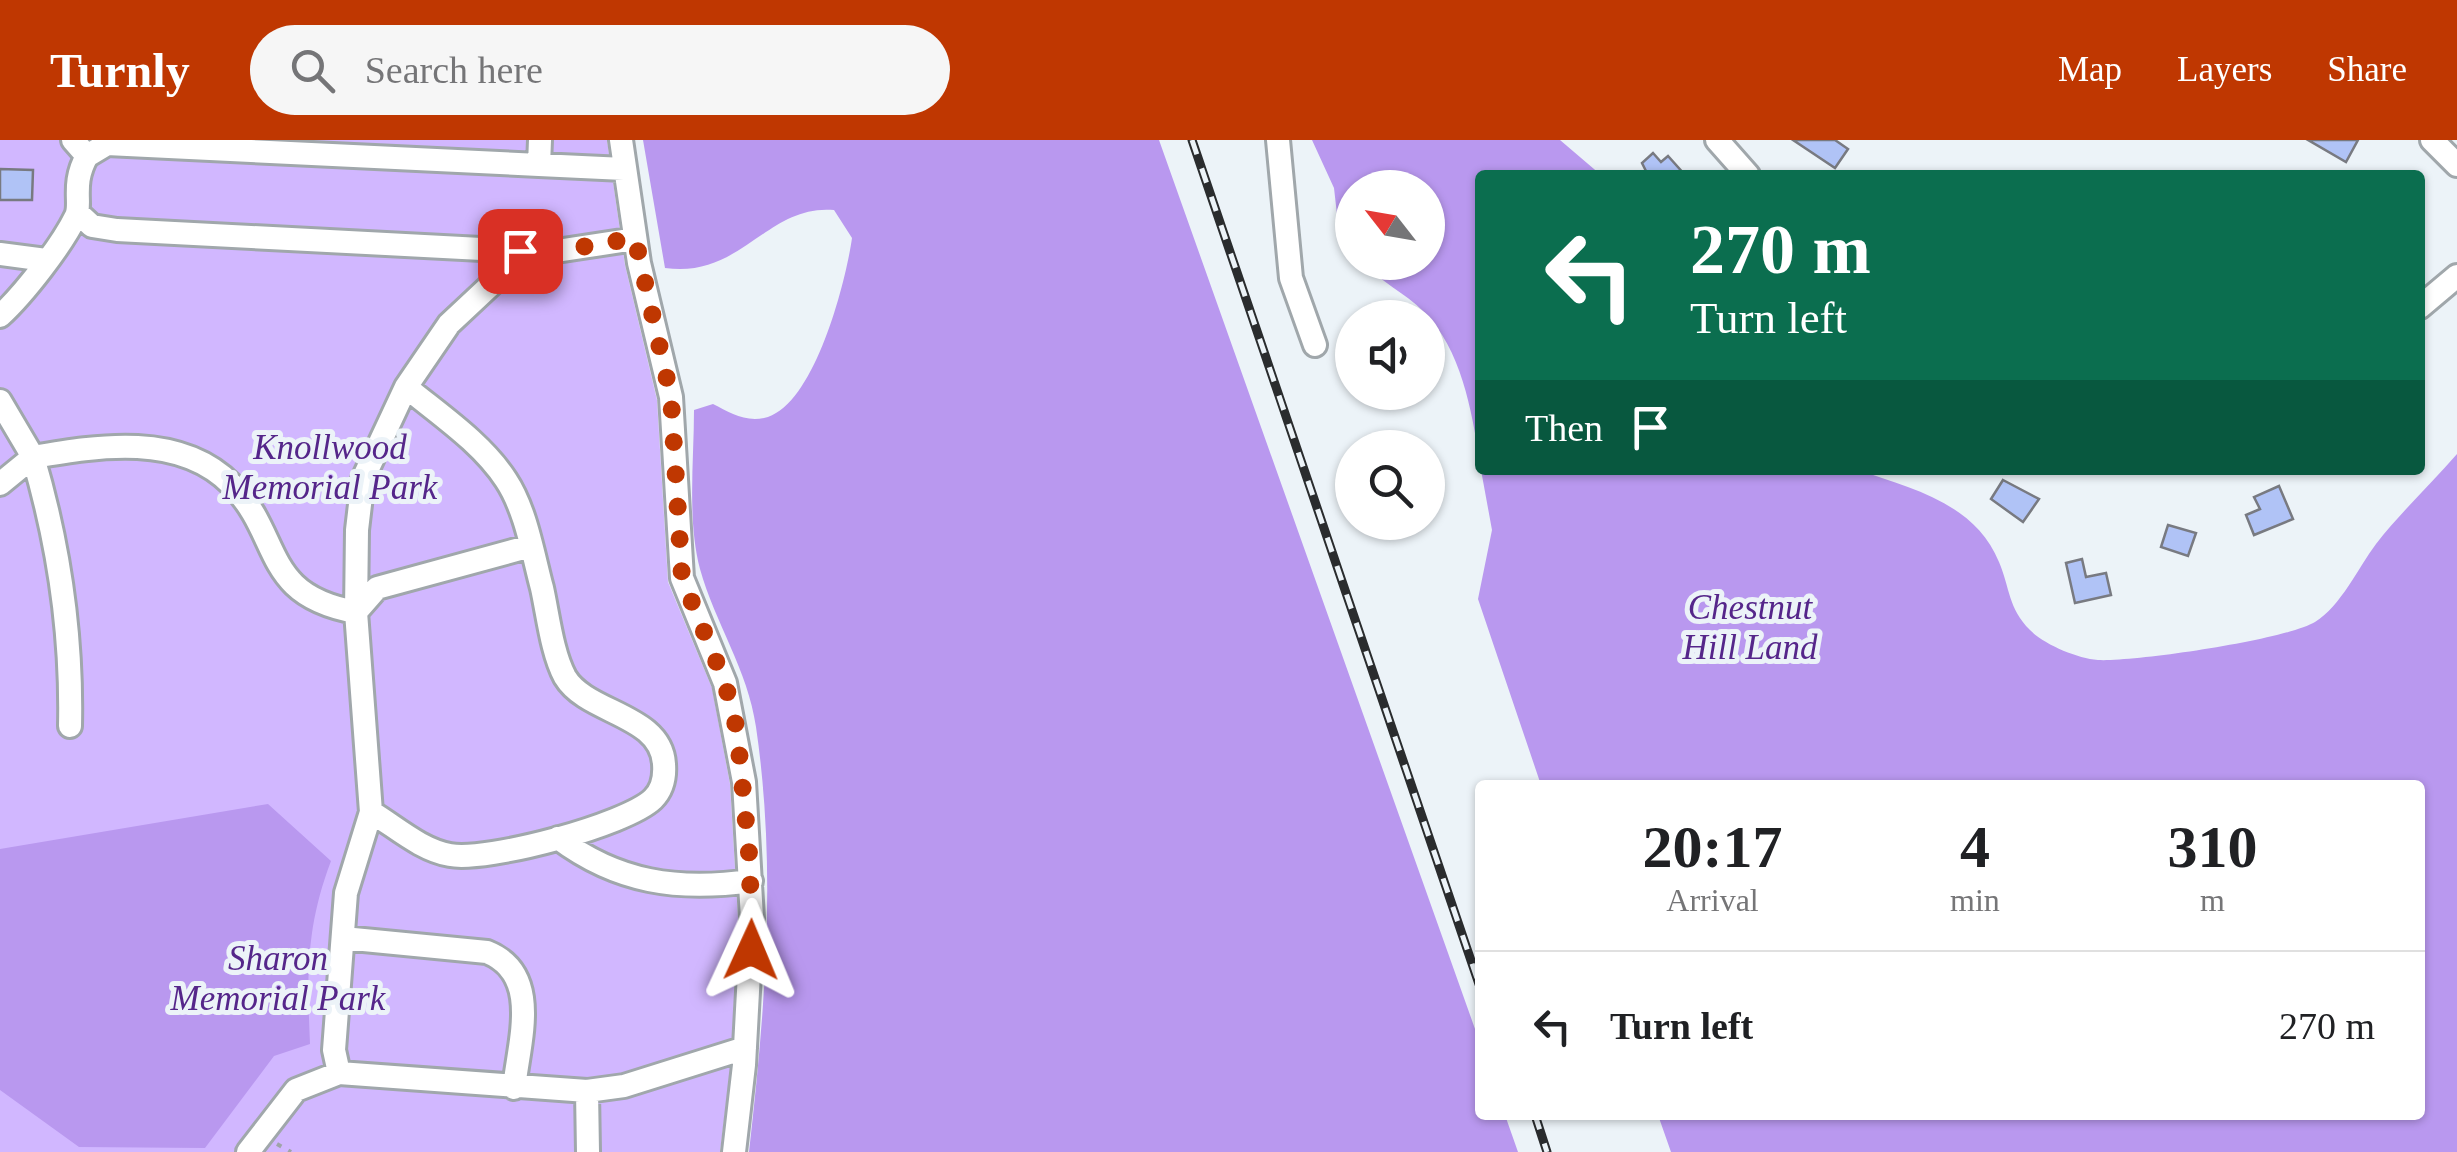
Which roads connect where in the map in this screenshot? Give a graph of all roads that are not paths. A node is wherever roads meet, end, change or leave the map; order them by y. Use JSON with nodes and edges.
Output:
{"nodes":[{"id":1,"x":540,"y":140,"type":"edge"},
{"id":2,"x":621,"y":140,"type":"edge"},
{"id":3,"x":1278,"y":140,"type":"edge"},
{"id":4,"x":1717,"y":140,"type":"edge"},
{"id":5,"x":2432,"y":140,"type":"edge"},
{"id":6,"x":84,"y":145,"type":"edge"},
{"id":7,"x":2457,"y":164,"type":"edge"},
{"id":8,"x":539,"y":165,"type":"junction"},
{"id":9,"x":624,"y":169,"type":"junction"},
{"id":10,"x":1744,"y":170,"type":"edge"},
{"id":11,"x":78,"y":213,"type":"junction"},
{"id":12,"x":635,"y":238,"type":"junction"},
{"id":13,"x":520,"y":251,"type":"junction"},
{"id":14,"x":0,"y":254,"type":"edge"},
{"id":15,"x":46,"y":260,"type":"junction"},
{"id":16,"x":2457,"y":276,"type":"edge"},
{"id":17,"x":2425,"y":304,"type":"edge"},
{"id":18,"x":0,"y":316,"type":"edge"},
{"id":19,"x":1315,"y":345,"type":"dead end"},
{"id":20,"x":406,"y":387,"type":"junction"},
{"id":21,"x":0,"y":401,"type":"edge"},
{"id":22,"x":33,"y":457,"type":"junction"},
{"id":23,"x":0,"y":484,"type":"edge"},
{"id":24,"x":531,"y":546,"type":"junction"},
{"id":25,"x":356,"y":612,"type":"junction"},
{"id":26,"x":70,"y":726,"type":"dead end"},
{"id":27,"x":370,"y":812,"type":"junction"},
{"id":28,"x":558,"y":838,"type":"junction"},
{"id":29,"x":751,"y":882,"type":"junction"},
{"id":30,"x":343,"y":938,"type":"junction"},
{"id":31,"x":745,"y":1048,"type":"junction"},
{"id":32,"x":339,"y":1073,"type":"junction"},
{"id":33,"x":514,"y":1088,"type":"junction"},
{"id":34,"x":587,"y":1092,"type":"junction"},
{"id":35,"x":248,"y":1152,"type":"edge"},
{"id":36,"x":588,"y":1152,"type":"edge"},
{"id":37,"x":734,"y":1152,"type":"edge"}],
"edges":[{"from":1,"to":8,"type":"street"},
{"from":2,"to":9,"type":"street"},
{"from":3,"to":19,"type":"street"},
{"from":4,"to":10,"type":"street"},
{"from":5,"to":7,"type":"street"},
{"from":6,"to":8,"type":"street"},
{"from":6,"to":11,"type":"street"},
{"from":8,"to":9,"type":"street"},
{"from":9,"to":12,"type":"street"},
{"from":11,"to":13,"type":"street"},
{"from":11,"to":15,"type":"street"},
{"from":12,"to":13,"type":"street"},
{"from":12,"to":29,"type":"street"},
{"from":13,"to":20,"type":"street"},
{"from":14,"to":15,"type":"street"},
{"from":15,"to":18,"type":"street"},
{"from":16,"to":17,"type":"street"},
{"from":20,"to":24,"type":"street"},
{"from":20,"to":25,"type":"street"},
{"from":21,"to":22,"type":"street"},
{"from":22,"to":23,"type":"street"},
{"from":22,"to":25,"type":"street"},
{"from":22,"to":26,"type":"street"},
{"from":24,"to":25,"type":"street"},
{"from":24,"to":28,"type":"street"},
{"from":25,"to":27,"type":"street"},
{"from":27,"to":28,"type":"street"},
{"from":27,"to":30,"type":"street"},
{"from":28,"to":29,"type":"street"},
{"from":29,"to":31,"type":"street"},
{"from":30,"to":32,"type":"street"},
{"from":30,"to":33,"type":"street"},
{"from":31,"to":34,"type":"street"},
{"from":31,"to":37,"type":"street"},
{"from":32,"to":33,"type":"street"},
{"from":32,"to":35,"type":"street"},
{"from":33,"to":34,"type":"street"},
{"from":34,"to":36,"type":"street"}]}
